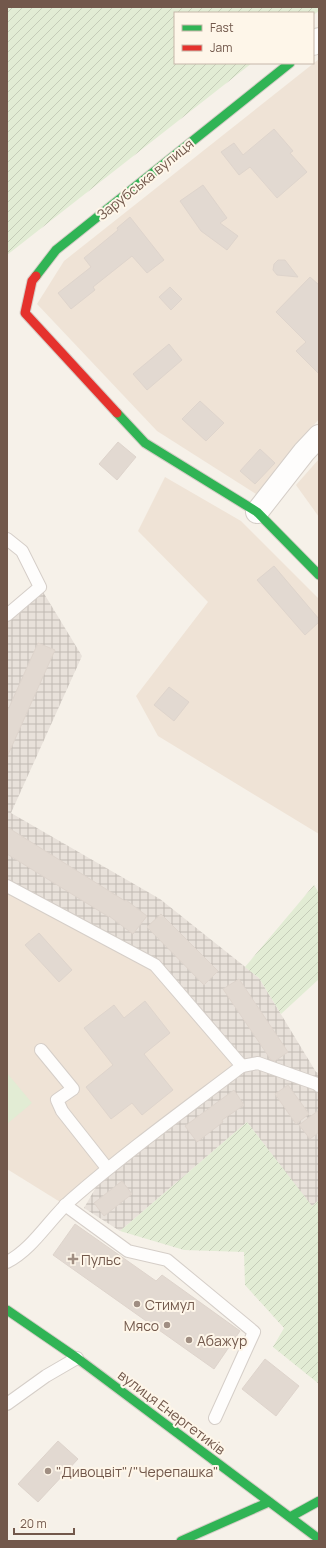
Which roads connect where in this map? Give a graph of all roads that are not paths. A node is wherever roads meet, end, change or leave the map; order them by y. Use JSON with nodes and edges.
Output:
{"nodes":[{"id":1,"x":289,"y":64,"type":"edge"},
{"id":2,"x":319,"y":436,"type":"edge"},
{"id":3,"x":257,"y":512,"type":"junction"},
{"id":4,"x":7,"y":539,"type":"edge"},
{"id":5,"x":319,"y":575,"type":"edge"},
{"id":6,"x":7,"y":615,"type":"edge"},
{"id":7,"x":7,"y":886,"type":"edge"},
{"id":8,"x":42,"y":1050,"type":"dead end"},
{"id":9,"x":242,"y":1066,"type":"junction"},
{"id":10,"x":319,"y":1086,"type":"edge"},
{"id":11,"x":107,"y":1168,"type":"junction"},
{"id":12,"x":65,"y":1205,"type":"junction"},
{"id":13,"x":7,"y":1262,"type":"edge"},
{"id":14,"x":7,"y":1310,"type":"edge"},
{"id":15,"x":77,"y":1358,"type":"junction"},
{"id":16,"x":7,"y":1404,"type":"edge"},
{"id":17,"x":215,"y":1418,"type":"dead end"},
{"id":18,"x":319,"y":1501,"type":"edge"},
{"id":19,"x":269,"y":1502,"type":"junction"},
{"id":20,"x":290,"y":1518,"type":"junction"},
{"id":21,"x":319,"y":1539,"type":"edge"},
{"id":22,"x":181,"y":1541,"type":"edge"}],
"edges":[{"from":1,"to":3,"type":"street","name":"Зарубська вулиця"},
{"from":2,"to":3,"type":"street"},
{"from":3,"to":5,"type":"street"},
{"from":4,"to":6,"type":"lane"},
{"from":7,"to":9,"type":"lane"},
{"from":8,"to":11,"type":"lane"},
{"from":9,"to":10,"type":"lane"},
{"from":9,"to":11,"type":"lane"},
{"from":11,"to":12,"type":"lane"},
{"from":12,"to":13,"type":"lane"},
{"from":12,"to":17,"type":"lane"},
{"from":14,"to":15,"type":"street","name":"вулиця Енергетиків"},
{"from":15,"to":16,"type":"lane"},
{"from":15,"to":19,"type":"street","name":"вулиця Енергетиків"},
{"from":18,"to":20,"type":"street"},
{"from":19,"to":20,"type":"street","name":"вулиця Енергетиків"},
{"from":19,"to":22,"type":"street"},
{"from":20,"to":21,"type":"street","name":"вулиця Енергетиків"}]}
